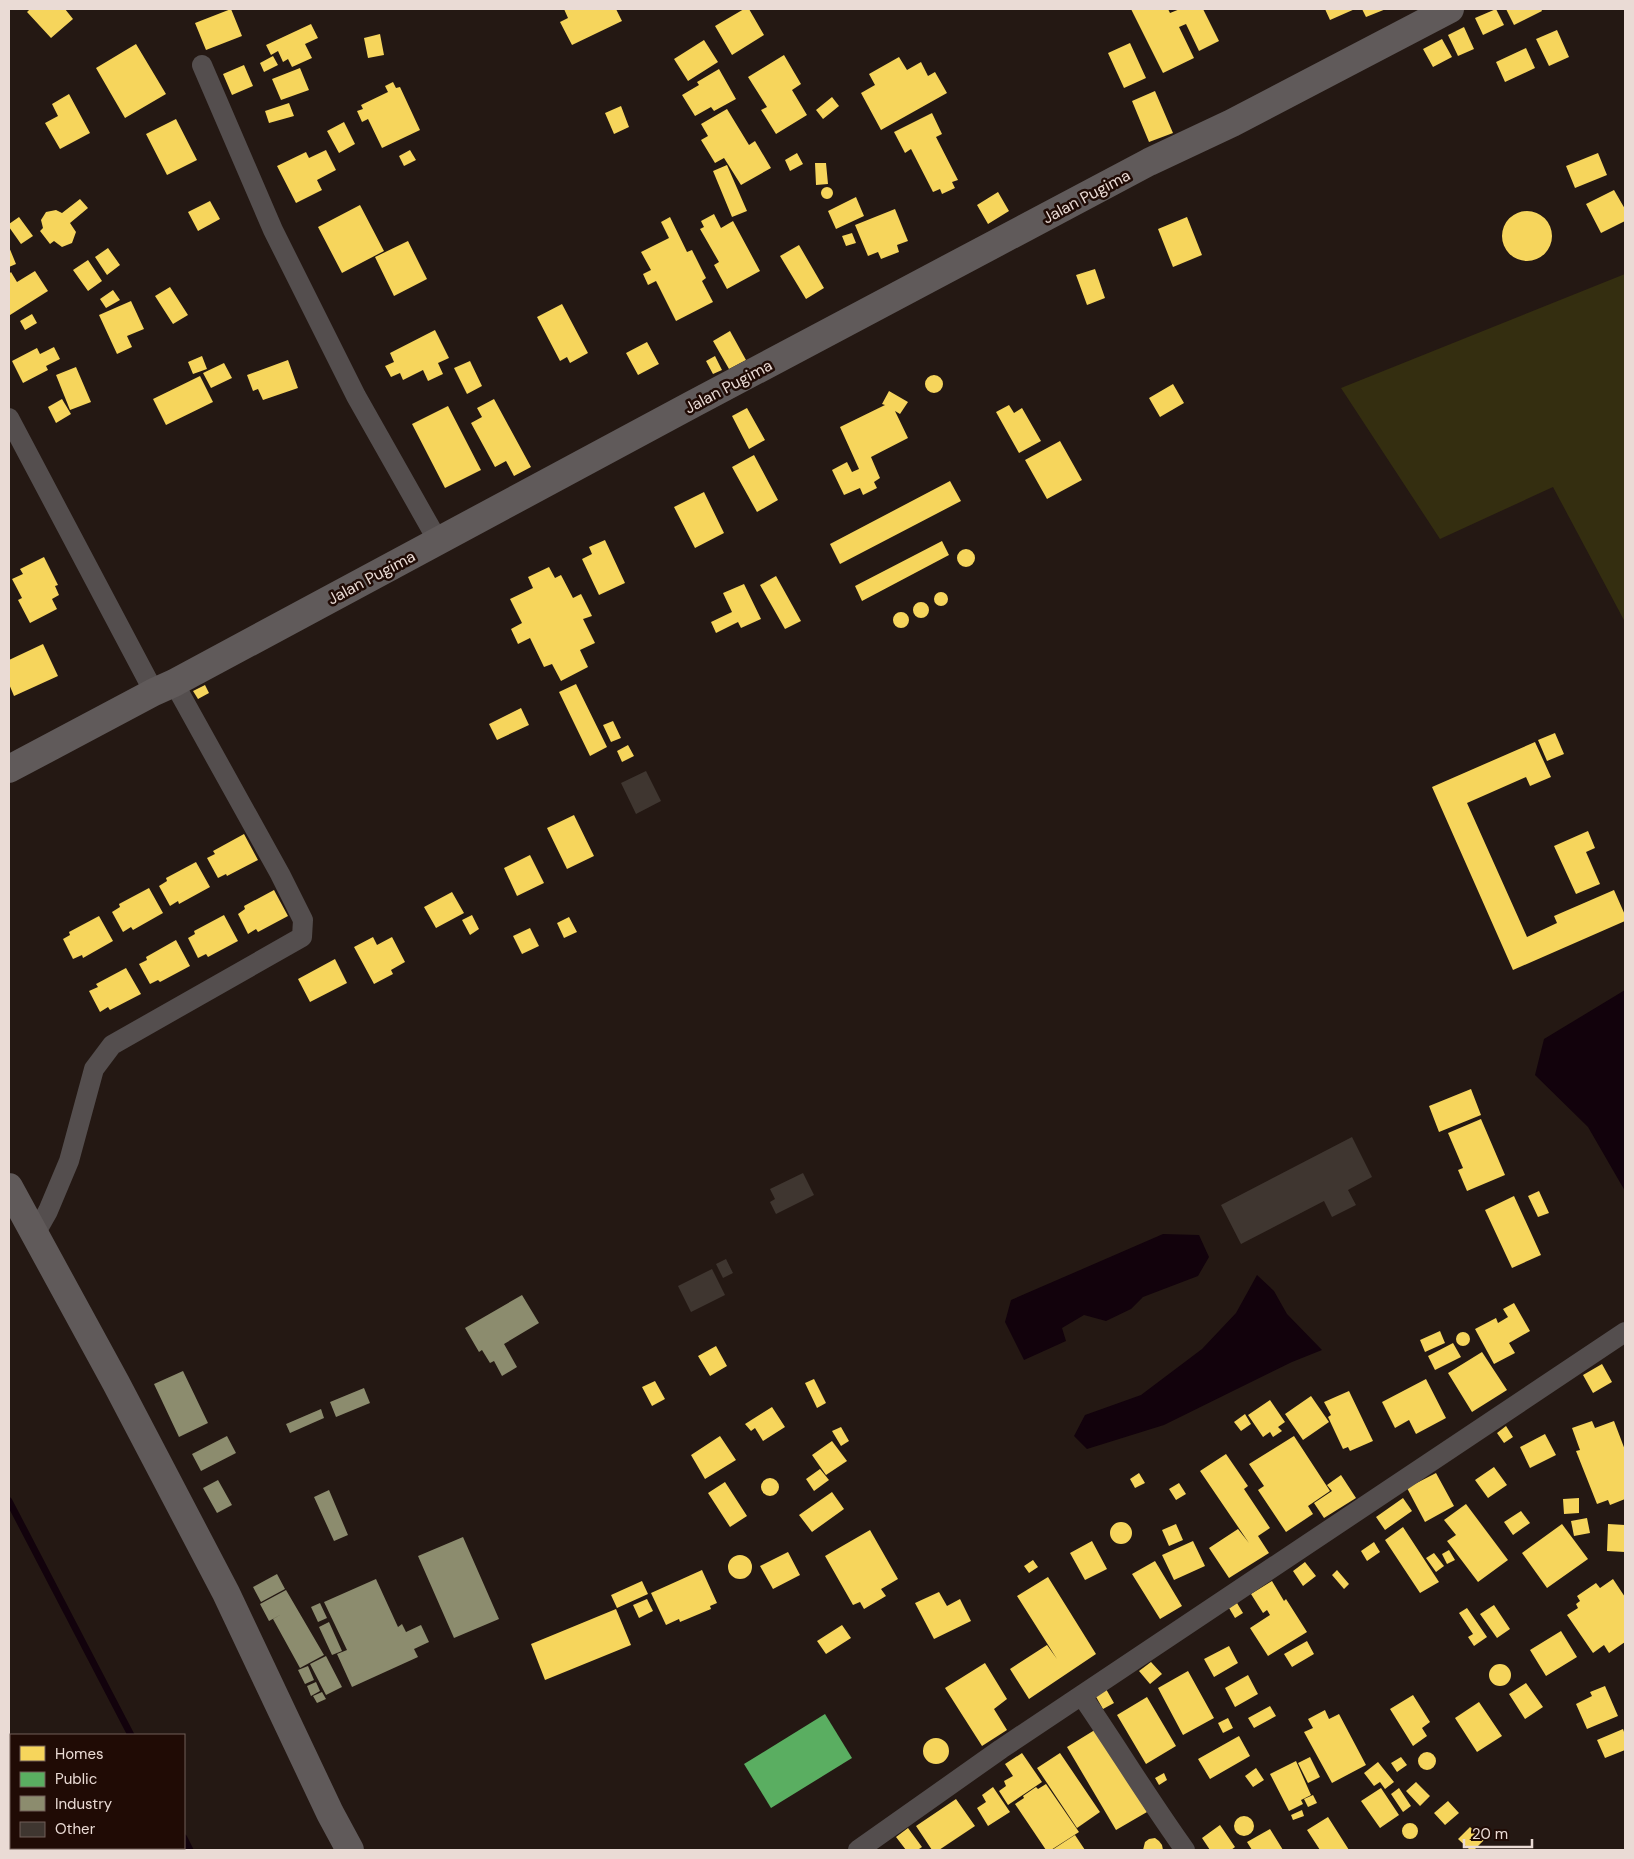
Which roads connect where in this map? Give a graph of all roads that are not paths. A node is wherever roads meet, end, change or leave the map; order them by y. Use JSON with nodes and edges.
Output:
{"nodes":[{"id":1,"x":1450,"y":9,"type":"edge"},
{"id":2,"x":202,"y":65,"type":"dead end"},
{"id":3,"x":9,"y":418,"type":"edge"},
{"id":4,"x":438,"y":541,"type":"junction"},
{"id":5,"x":164,"y":688,"type":"junction"},
{"id":6,"x":9,"y":769,"type":"edge"},
{"id":7,"x":9,"y":1187,"type":"edge"},
{"id":8,"x":35,"y":1234,"type":"junction"},
{"id":9,"x":1625,"y":1332,"type":"edge"},
{"id":10,"x":1082,"y":1696,"type":"junction"},
{"id":11,"x":350,"y":1850,"type":"edge"},
{"id":12,"x":858,"y":1850,"type":"edge"},
{"id":13,"x":1185,"y":1850,"type":"edge"}],
"edges":[{"from":1,"to":4,"type":"street","name":"Jalan Pugima"},
{"from":2,"to":4,"type":"street"},
{"from":3,"to":5,"type":"street"},
{"from":4,"to":5,"type":"street","name":"Jalan Pugima"},
{"from":5,"to":6,"type":"street","name":"Jalan Pugima"},
{"from":5,"to":8,"type":"street"},
{"from":7,"to":8,"type":"street"},
{"from":8,"to":11,"type":"street"},
{"from":9,"to":10,"type":"street"},
{"from":10,"to":12,"type":"street"},
{"from":10,"to":13,"type":"street"}]}
